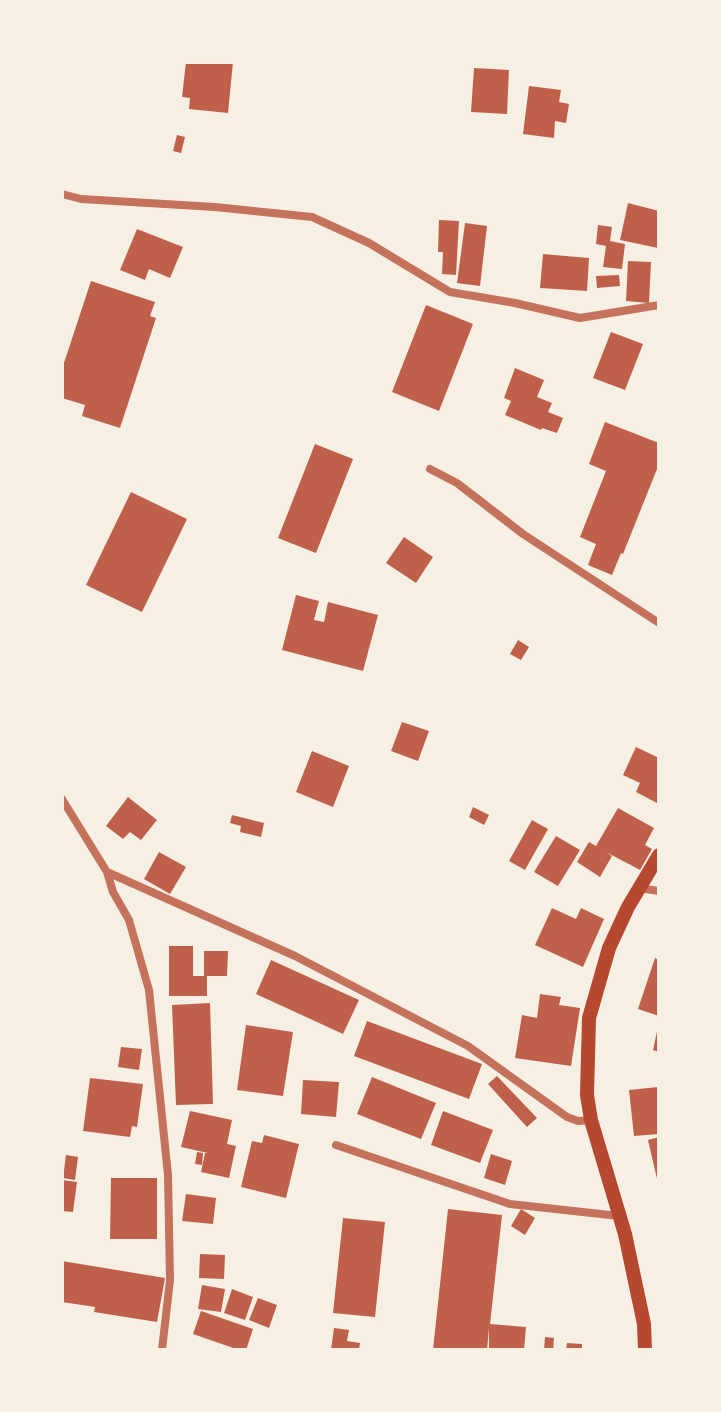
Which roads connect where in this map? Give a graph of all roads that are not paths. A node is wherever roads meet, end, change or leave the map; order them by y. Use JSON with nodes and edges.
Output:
{"nodes":[{"id":1,"x":62,"y":194,"type":"edge"},
{"id":2,"x":659,"y":305,"type":"edge"},
{"id":3,"x":430,"y":469,"type":"dead end"},
{"id":4,"x":659,"y":623,"type":"edge"},
{"id":5,"x":62,"y":799,"type":"edge"},
{"id":6,"x":659,"y":855,"type":"edge"},
{"id":7,"x":107,"y":872,"type":"junction"},
{"id":8,"x":639,"y":888,"type":"junction"},
{"id":9,"x":659,"y":891,"type":"edge"},
{"id":10,"x":591,"y":1120,"type":"junction"},
{"id":11,"x":336,"y":1145,"type":"dead end"},
{"id":12,"x":619,"y":1216,"type":"junction"},
{"id":13,"x":162,"y":1350,"type":"edge"},
{"id":14,"x":645,"y":1350,"type":"edge"}],
"edges":[{"from":1,"to":2,"type":"street"},
{"from":3,"to":4,"type":"street"},
{"from":5,"to":7,"type":"street"},
{"from":6,"to":8,"type":"main road"},
{"from":7,"to":10,"type":"street"},
{"from":7,"to":13,"type":"street"},
{"from":8,"to":9,"type":"street"},
{"from":8,"to":10,"type":"main road"},
{"from":10,"to":12,"type":"main road"},
{"from":11,"to":12,"type":"street"},
{"from":12,"to":14,"type":"main road"}]}
